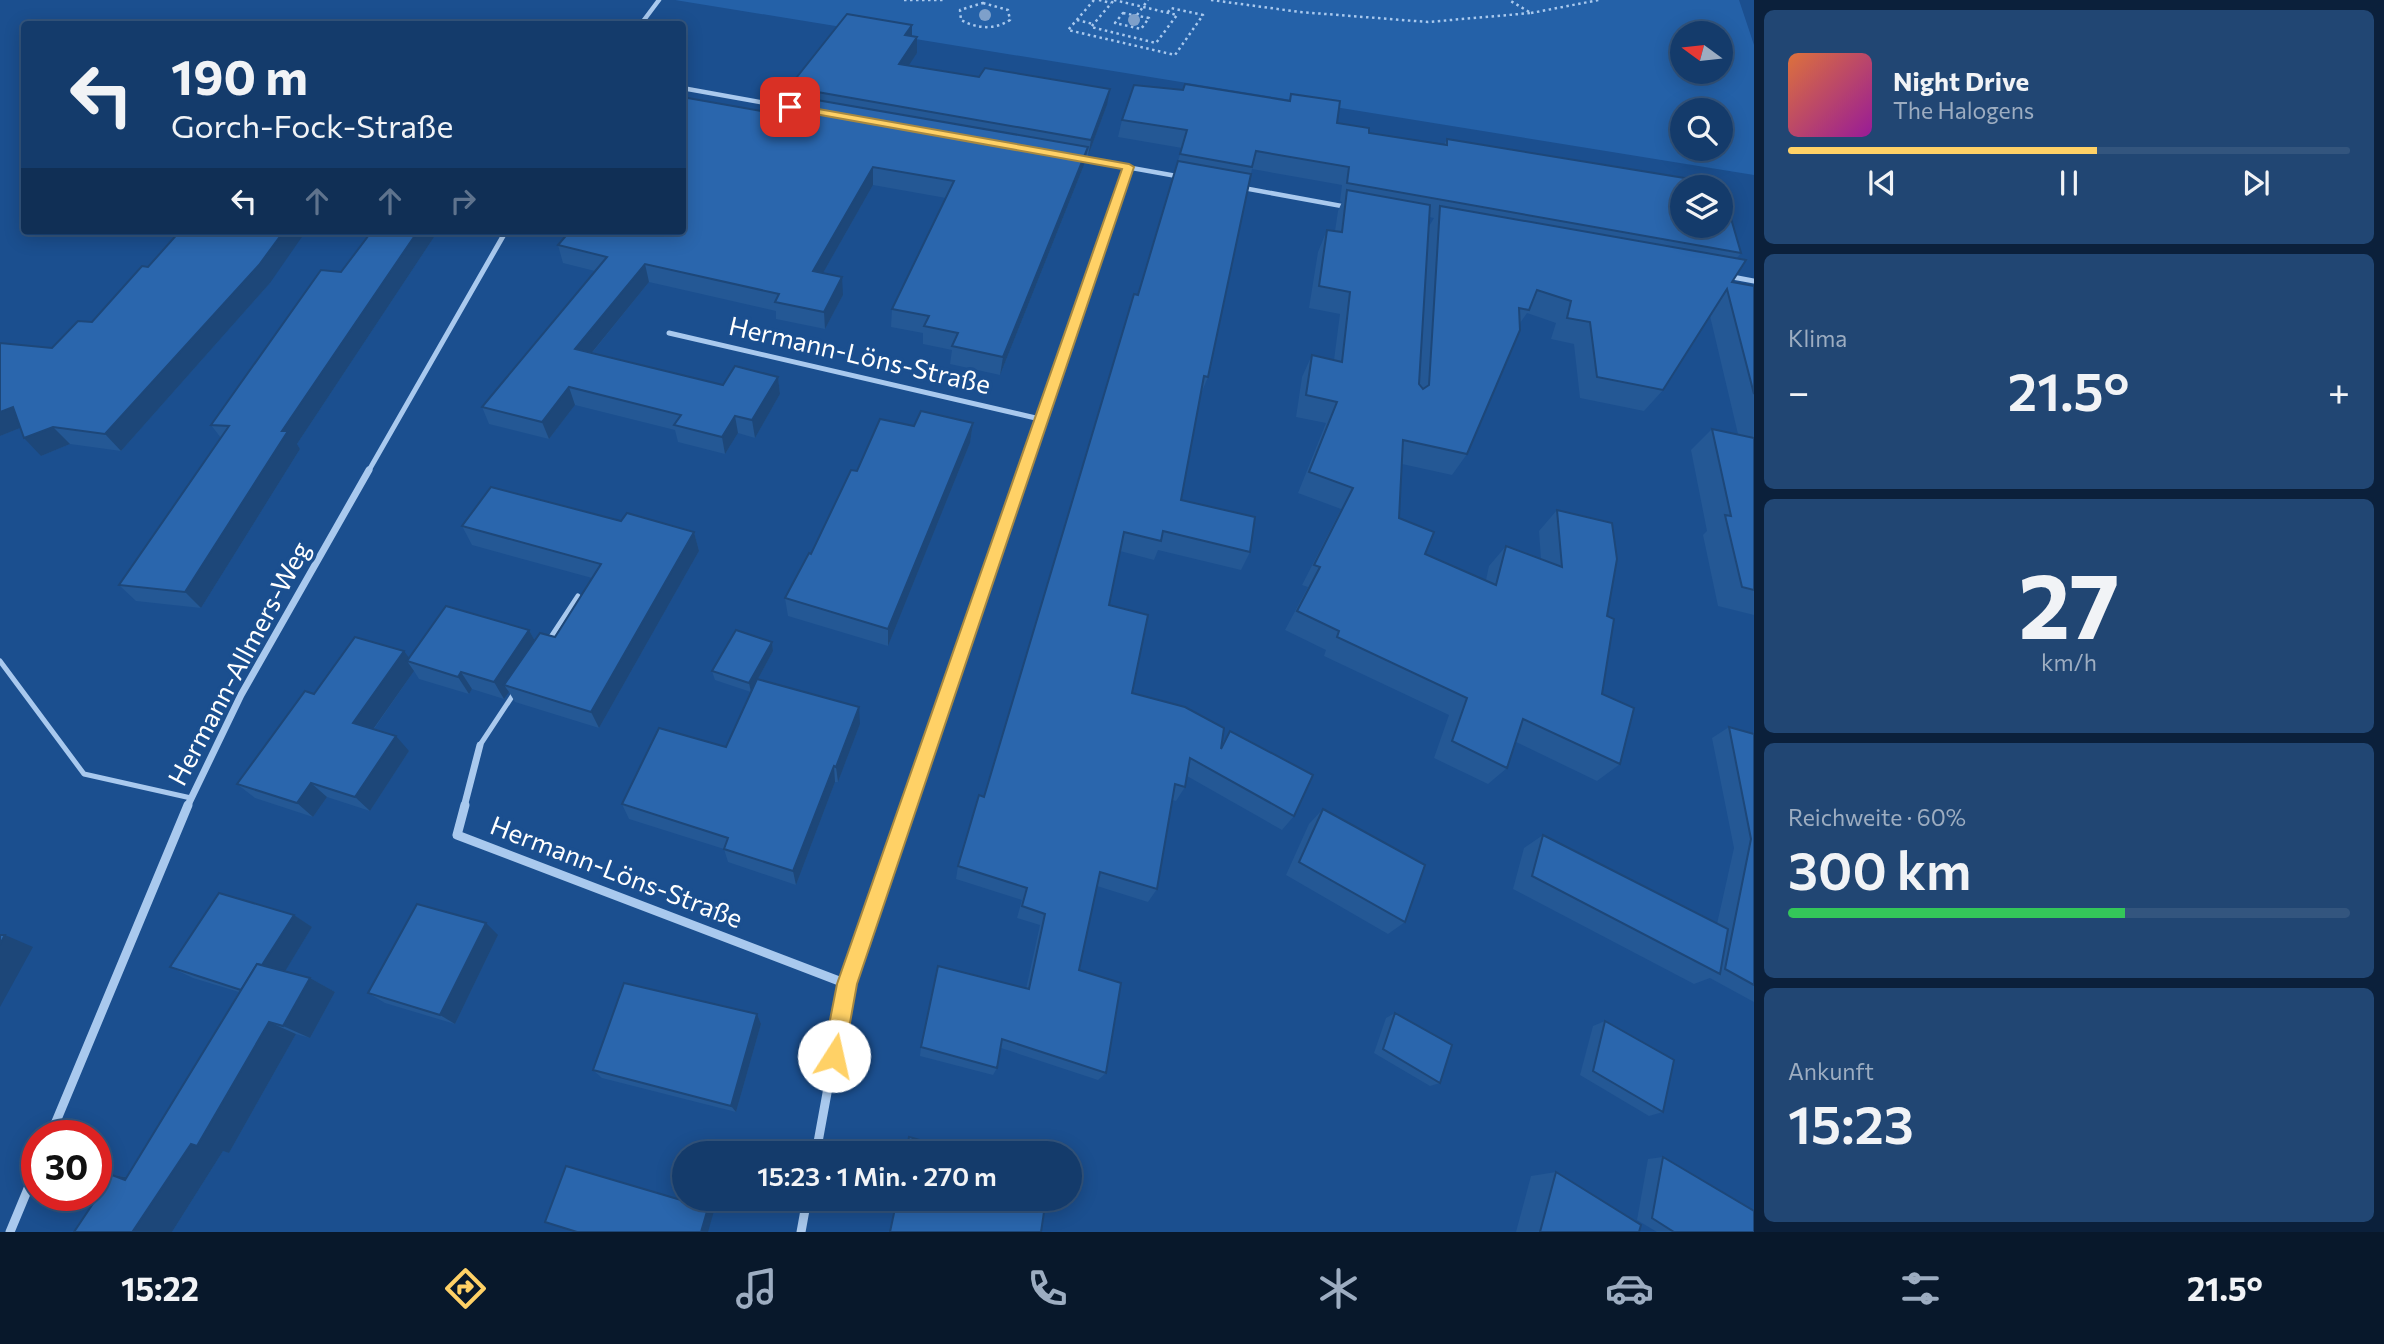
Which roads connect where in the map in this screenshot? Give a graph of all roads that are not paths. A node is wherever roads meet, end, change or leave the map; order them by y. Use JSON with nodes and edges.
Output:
{"nodes":[{"id":1,"x":659,"y":0,"type":"edge"},
{"id":2,"x":643,"y":21,"type":"edge"},
{"id":3,"x":686,"y":89,"type":"edge"},
{"id":4,"x":790,"y":107,"type":"edge"},
{"id":5,"x":1075,"y":158,"type":"edge"},
{"id":6,"x":1129,"y":167,"type":"junction"},
{"id":7,"x":1185,"y":178,"type":"edge"},
{"id":8,"x":1225,"y":185,"type":"edge"},
{"id":9,"x":1359,"y":209,"type":"edge"},
{"id":10,"x":504,"y":235,"type":"edge"},
{"id":11,"x":1714,"y":274,"type":"edge"},
{"id":12,"x":1754,"y":281,"type":"edge"},
{"id":13,"x":668,"y":332,"type":"dead end"},
{"id":14,"x":1040,"y":419,"type":"junction"},
{"id":15,"x":578,"y":596,"type":"edge"},
{"id":16,"x":548,"y":642,"type":"edge"},
{"id":17,"x":0,"y":661,"type":"edge"},
{"id":18,"x":517,"y":688,"type":"edge"},
{"id":19,"x":480,"y":746,"type":"joint"},
{"id":20,"x":191,"y":798,"type":"junction"},
{"id":21,"x":847,"y":984,"type":"junction"},
{"id":22,"x":57,"y":1120,"type":"edge"},
{"id":23,"x":818,"y":1141,"type":"edge"},
{"id":24,"x":21,"y":1206,"type":"edge"},
{"id":25,"x":805,"y":1211,"type":"edge"},
{"id":26,"x":10,"y":1232,"type":"edge"},
{"id":27,"x":801,"y":1232,"type":"edge"}],
"edges":[{"from":1,"to":2,"type":"street"},
{"from":3,"to":4,"type":"street"},
{"from":5,"to":6,"type":"street"},
{"from":6,"to":7,"type":"street"},
{"from":6,"to":14,"type":"street"},
{"from":8,"to":9,"type":"street"},
{"from":10,"to":20,"type":"street","name":"Hermann-Allmers-Weg"},
{"from":11,"to":12,"type":"street"},
{"from":13,"to":14,"type":"street","name":"Hermann-Löns-Straße"},
{"from":14,"to":21,"type":"street"},
{"from":15,"to":16,"type":"lane"},
{"from":17,"to":20,"type":"lane"},
{"from":18,"to":19,"type":"lane"},
{"from":19,"to":21,"type":"street","name":"Hermann-Löns-Straße"},
{"from":20,"to":22,"type":"street","name":"Hermann-Allmers-Weg"},
{"from":21,"to":23,"type":"street"},
{"from":24,"to":26,"type":"street"},
{"from":25,"to":27,"type":"street"}]}
